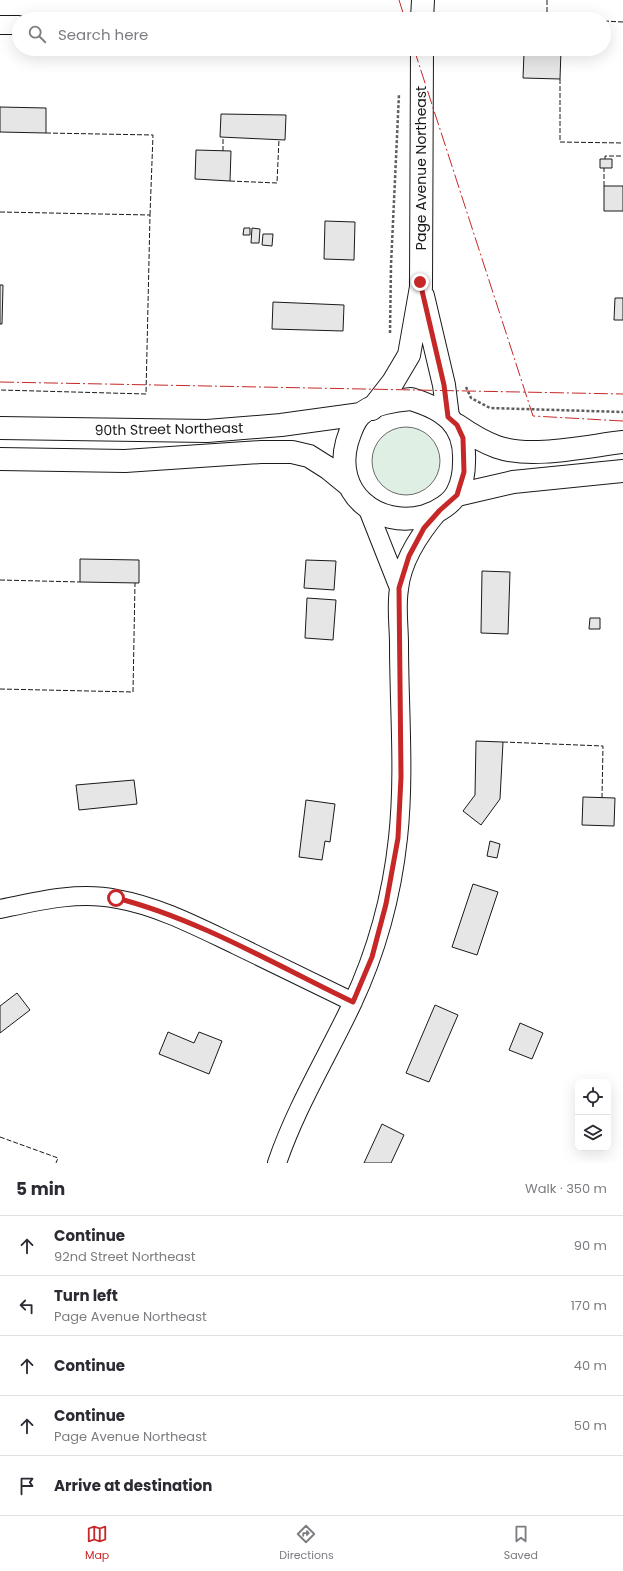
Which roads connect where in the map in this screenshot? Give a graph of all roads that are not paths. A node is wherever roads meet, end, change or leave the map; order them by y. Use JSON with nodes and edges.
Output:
{"nodes":[{"id":1,"x":423,"y":0,"type":"edge"},
{"id":2,"x":422,"y":12,"type":"edge"},
{"id":3,"x":0,"y":25,"type":"edge"},
{"id":4,"x":12,"y":25,"type":"edge"},
{"id":5,"x":422,"y":56,"type":"edge"},
{"id":6,"x":421,"y":287,"type":"junction"},
{"id":7,"x":366,"y":412,"type":"junction"},
{"id":8,"x":452,"y":421,"type":"junction"},
{"id":9,"x":0,"y":428,"type":"edge"},
{"id":10,"x":623,"y":442,"type":"edge"},
{"id":11,"x":0,"y":458,"type":"edge"},
{"id":12,"x":623,"y":471,"type":"edge"},
{"id":13,"x":350,"y":486,"type":"junction"},
{"id":14,"x":457,"y":495,"type":"junction"},
{"id":15,"x":367,"y":507,"type":"junction"},
{"id":16,"x":440,"y":510,"type":"junction"},
{"id":17,"x":399,"y":588,"type":"junction"},
{"id":18,"x":0,"y":909,"type":"edge"},
{"id":19,"x":353,"y":1002,"type":"junction"},
{"id":20,"x":277,"y":1163,"type":"edge"}],
"edges":[{"from":1,"to":2,"type":"main road"},
{"from":3,"to":4,"type":"street"},
{"from":5,"to":6,"type":"main road","name":"Page Avenue Northeast"},
{"from":6,"to":7,"type":"main road","name":"Page Avenue Northeast"},
{"from":6,"to":8,"type":"main road","name":"Page Avenue Northeast"},
{"from":7,"to":8,"type":"main road"},
{"from":7,"to":9,"type":"main road","name":"90th Street Northeast"},
{"from":7,"to":13,"type":"main road"},
{"from":8,"to":10,"type":"main road"},
{"from":8,"to":14,"type":"main road"},
{"from":11,"to":13,"type":"main road","name":"90th Street Northeast"},
{"from":12,"to":14,"type":"main road"},
{"from":13,"to":15,"type":"main road"},
{"from":14,"to":16,"type":"main road"},
{"from":15,"to":16,"type":"main road"},
{"from":15,"to":17,"type":"street"},
{"from":16,"to":17,"type":"street"},
{"from":17,"to":19,"type":"street"},
{"from":18,"to":19,"type":"street"},
{"from":19,"to":20,"type":"street"}]}
